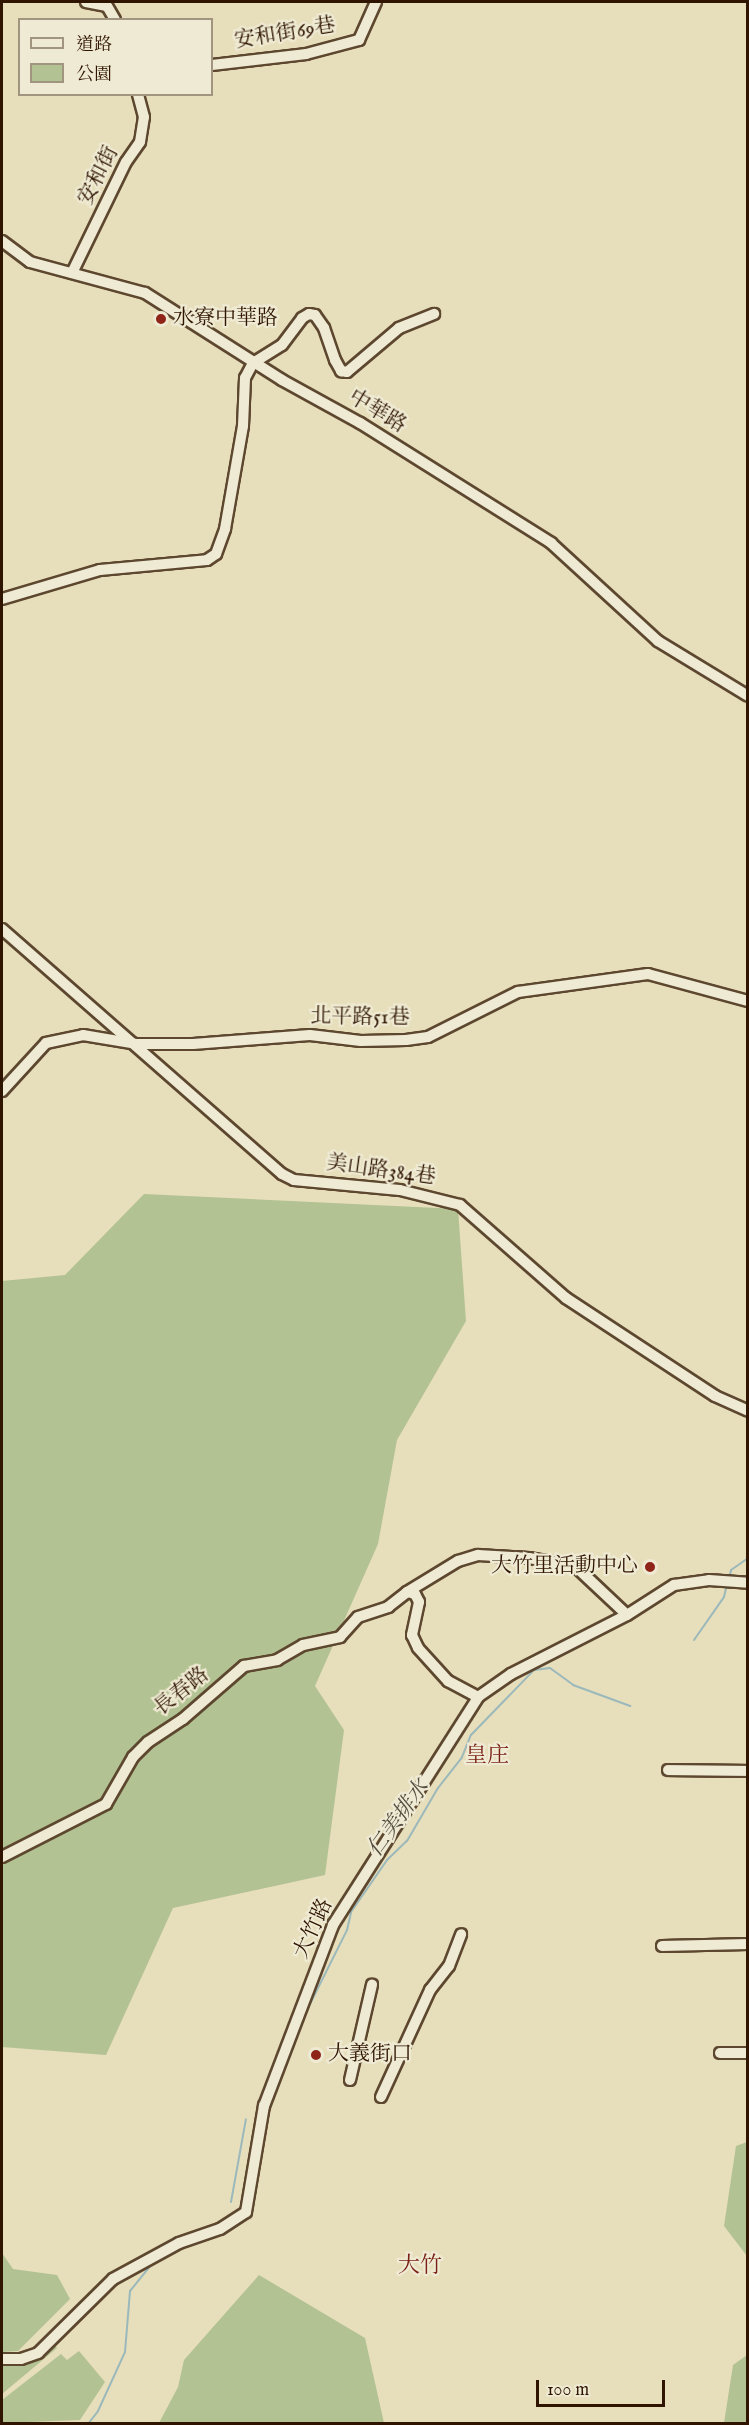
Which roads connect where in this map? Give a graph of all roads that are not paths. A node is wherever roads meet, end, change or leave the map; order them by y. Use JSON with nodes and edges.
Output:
{"nodes":[{"id":1,"x":86,"y":2,"type":"edge"},
{"id":2,"x":376,"y":2,"type":"edge"},
{"id":3,"x":114,"y":18,"type":"edge"},
{"id":4,"x":213,"y":64,"type":"edge"},
{"id":5,"x":139,"y":96,"type":"edge"},
{"id":6,"x":2,"y":241,"type":"edge"},
{"id":7,"x":72,"y":273,"type":"junction"},
{"id":8,"x":434,"y":315,"type":"dead end"},
{"id":9,"x":253,"y":363,"type":"junction"},
{"id":10,"x":2,"y":599,"type":"edge"},
{"id":11,"x":747,"y":696,"type":"edge"},
{"id":12,"x":2,"y":929,"type":"edge"},
{"id":13,"x":747,"y":1000,"type":"edge"},
{"id":14,"x":137,"y":1044,"type":"junction"},
{"id":15,"x":2,"y":1090,"type":"edge"},
{"id":16,"x":747,"y":1411,"type":"edge"},
{"id":17,"x":747,"y":1583,"type":"edge"},
{"id":18,"x":407,"y":1592,"type":"junction"},
{"id":19,"x":627,"y":1615,"type":"junction"},
{"id":20,"x":478,"y":1697,"type":"junction"},
{"id":21,"x":668,"y":1770,"type":"dead end"},
{"id":22,"x":747,"y":1771,"type":"edge"},
{"id":23,"x":2,"y":1857,"type":"edge"},
{"id":24,"x":461,"y":1934,"type":"dead end"},
{"id":25,"x":747,"y":1944,"type":"edge"},
{"id":26,"x":662,"y":1946,"type":"dead end"},
{"id":27,"x":372,"y":1985,"type":"dead end"},
{"id":28,"x":720,"y":2053,"type":"dead end"},
{"id":29,"x":747,"y":2053,"type":"edge"},
{"id":30,"x":350,"y":2080,"type":"dead end"},
{"id":31,"x":381,"y":2097,"type":"dead end"},
{"id":32,"x":2,"y":2359,"type":"edge"}],
"edges":[{"from":1,"to":3,"type":"street"},
{"from":2,"to":4,"type":"street","name":"安和街69巷"},
{"from":5,"to":7,"type":"street","name":"安和街"},
{"from":6,"to":7,"type":"street","name":"中華路"},
{"from":7,"to":9,"type":"street","name":"中華路"},
{"from":8,"to":9,"type":"street"},
{"from":9,"to":10,"type":"street"},
{"from":9,"to":11,"type":"street","name":"中華路"},
{"from":12,"to":14,"type":"street"},
{"from":13,"to":14,"type":"street","name":"北平路51巷"},
{"from":14,"to":15,"type":"street","name":"北平路51巷"},
{"from":14,"to":16,"type":"street","name":"美山路384巷"},
{"from":17,"to":19,"type":"street","name":"大竹路"},
{"from":18,"to":19,"type":"street","name":"長春路"},
{"from":18,"to":20,"type":"street"},
{"from":18,"to":23,"type":"street","name":"長春路"},
{"from":19,"to":20,"type":"street","name":"大竹路"},
{"from":20,"to":32,"type":"street","name":"大竹路"},
{"from":21,"to":22,"type":"street"},
{"from":24,"to":31,"type":"street"},
{"from":25,"to":26,"type":"street"},
{"from":27,"to":30,"type":"street"},
{"from":28,"to":29,"type":"street"}]}
